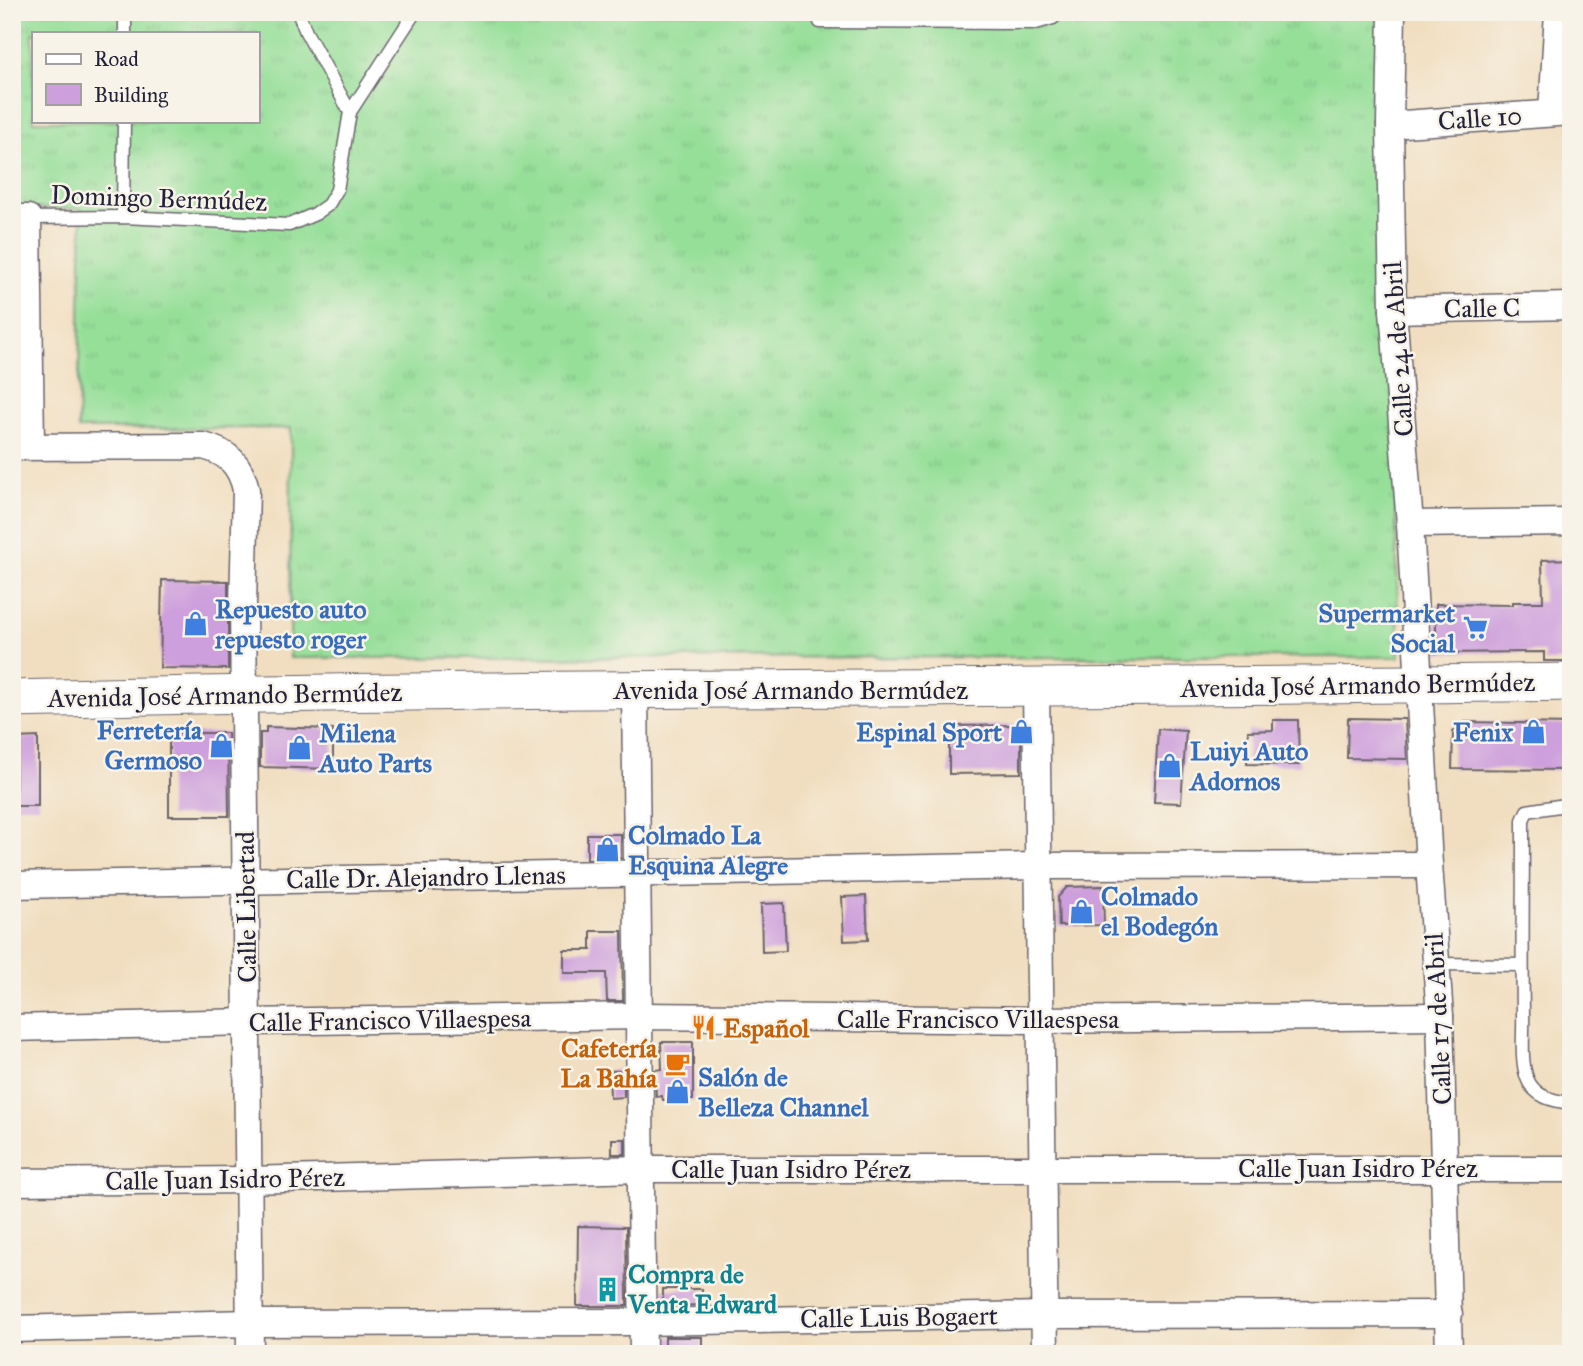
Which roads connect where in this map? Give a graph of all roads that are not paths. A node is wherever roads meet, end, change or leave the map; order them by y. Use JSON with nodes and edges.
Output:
{"nodes":[{"id":1,"x":125,"y":12,"type":"edge"},
{"id":2,"x":298,"y":12,"type":"edge"},
{"id":3,"x":415,"y":12,"type":"edge"},
{"id":4,"x":1060,"y":12,"type":"edge"},
{"id":5,"x":1392,"y":12,"type":"edge"},
{"id":6,"x":1558,"y":12,"type":"edge"},
{"id":7,"x":820,"y":22,"type":"dead end"},
{"id":8,"x":125,"y":32,"type":"edge"},
{"id":9,"x":350,"y":112,"type":"junction"},
{"id":10,"x":1562,"y":112,"type":"edge"},
{"id":11,"x":124,"y":122,"type":"edge"},
{"id":12,"x":1390,"y":125,"type":"junction"},
{"id":13,"x":123,"y":216,"type":"junction"},
{"id":14,"x":20,"y":218,"type":"edge"},
{"id":15,"x":1571,"y":306,"type":"edge"},
{"id":16,"x":1393,"y":310,"type":"junction"},
{"id":17,"x":22,"y":446,"type":"edge"},
{"id":18,"x":1571,"y":522,"type":"edge"},
{"id":19,"x":1410,"y":524,"type":"junction"},
{"id":20,"x":1571,"y":682,"type":"edge"},
{"id":21,"x":1419,"y":685,"type":"junction"},
{"id":22,"x":1036,"y":689,"type":"junction"},
{"id":23,"x":635,"y":691,"type":"junction"},
{"id":24,"x":245,"y":693,"type":"junction"},
{"id":25,"x":12,"y":698,"type":"edge"},
{"id":26,"x":1571,"y":804,"type":"edge"},
{"id":27,"x":1429,"y":865,"type":"junction"},
{"id":28,"x":1039,"y":866,"type":"junction"},
{"id":29,"x":637,"y":873,"type":"junction"},
{"id":30,"x":244,"y":880,"type":"junction"},
{"id":31,"x":12,"y":885,"type":"edge"},
{"id":32,"x":1436,"y":964,"type":"junction"},
{"id":33,"x":1522,"y":965,"type":"junction"},
{"id":34,"x":640,"y":1016,"type":"junction"},
{"id":35,"x":1440,"y":1016,"type":"junction"},
{"id":36,"x":1041,"y":1020,"type":"junction"},
{"id":37,"x":248,"y":1022,"type":"junction"},
{"id":38,"x":12,"y":1028,"type":"edge"},
{"id":39,"x":1571,"y":1102,"type":"edge"},
{"id":40,"x":1043,"y":1168,"type":"junction"},
{"id":41,"x":1445,"y":1168,"type":"junction"},
{"id":42,"x":640,"y":1169,"type":"junction"},
{"id":43,"x":1571,"y":1169,"type":"edge"},
{"id":44,"x":248,"y":1180,"type":"junction"},
{"id":45,"x":12,"y":1182,"type":"edge"},
{"id":46,"x":1449,"y":1314,"type":"junction"},
{"id":47,"x":1045,"y":1315,"type":"junction"},
{"id":48,"x":642,"y":1322,"type":"junction"},
{"id":49,"x":251,"y":1323,"type":"junction"},
{"id":50,"x":12,"y":1329,"type":"edge"},
{"id":51,"x":250,"y":1354,"type":"edge"},
{"id":52,"x":643,"y":1354,"type":"edge"},
{"id":53,"x":1045,"y":1354,"type":"edge"},
{"id":54,"x":1449,"y":1354,"type":"edge"}],
"edges":[{"from":1,"to":8,"type":"lane"},
{"from":2,"to":9,"type":"lane"},
{"from":3,"to":9,"type":"lane"},
{"from":4,"to":7,"type":"lane"},
{"from":5,"to":12,"type":"street","name":"Calle 24 de Abril"},
{"from":6,"to":10,"type":"street"},
{"from":9,"to":13,"type":"lane","name":"Domingo Bermúdez"},
{"from":10,"to":12,"type":"street","name":"Calle 10"},
{"from":11,"to":13,"type":"lane"},
{"from":12,"to":16,"type":"street","name":"Calle 24 de Abril"},
{"from":13,"to":14,"type":"lane","name":"Domingo Bermúdez"},
{"from":14,"to":17,"type":"street"},
{"from":15,"to":16,"type":"street","name":"Calle C"},
{"from":16,"to":19,"type":"street","name":"Calle 24 de Abril"},
{"from":17,"to":24,"type":"street","name":"Calle Libertad"},
{"from":18,"to":19,"type":"street"},
{"from":19,"to":21,"type":"street","name":"Calle 24 de Abril"},
{"from":20,"to":21,"type":"street","name":"Avenida José Armando Bermúdez"},
{"from":21,"to":22,"type":"street","name":"Avenida José Armando Bermúdez"},
{"from":21,"to":27,"type":"street","name":"Calle 17 de Abril"},
{"from":22,"to":23,"type":"street","name":"Avenida José Armando Bermúdez"},
{"from":22,"to":28,"type":"street"},
{"from":23,"to":24,"type":"street","name":"Avenida José Armando Bermúdez"},
{"from":23,"to":29,"type":"street"},
{"from":24,"to":25,"type":"street","name":"Avenida José Armando Bermúdez"},
{"from":24,"to":30,"type":"street","name":"Calle Libertad"},
{"from":26,"to":33,"type":"lane"},
{"from":27,"to":28,"type":"street","name":"Calle Dr. Alejandro Llenas"},
{"from":27,"to":32,"type":"street","name":"Calle 17 de Abril"},
{"from":28,"to":29,"type":"street","name":"Calle Dr. Alejandro Llenas"},
{"from":28,"to":36,"type":"street"},
{"from":29,"to":30,"type":"street","name":"Calle Dr. Alejandro Llenas"},
{"from":29,"to":34,"type":"street"},
{"from":30,"to":31,"type":"street","name":"Calle Dr. Alejandro Llenas"},
{"from":30,"to":37,"type":"street","name":"Calle Libertad"},
{"from":32,"to":33,"type":"lane"},
{"from":32,"to":35,"type":"street","name":"Calle 17 de Abril"},
{"from":33,"to":39,"type":"lane"},
{"from":34,"to":36,"type":"street","name":"Calle Francisco Villaespesa"},
{"from":34,"to":37,"type":"street","name":"Calle Francisco Villaespesa"},
{"from":34,"to":42,"type":"street"},
{"from":35,"to":36,"type":"street","name":"Calle Francisco Villaespesa"},
{"from":35,"to":41,"type":"street","name":"Calle 17 de Abril"},
{"from":36,"to":40,"type":"street"},
{"from":37,"to":38,"type":"street","name":"Calle Francisco Villaespesa"},
{"from":37,"to":44,"type":"street","name":"Calle Libertad"},
{"from":40,"to":41,"type":"street","name":"Calle Juan Isidro Pérez"},
{"from":40,"to":42,"type":"street","name":"Calle Juan Isidro Pérez"},
{"from":40,"to":47,"type":"street"},
{"from":41,"to":43,"type":"street","name":"Calle Juan Isidro Pérez"},
{"from":41,"to":46,"type":"street","name":"Calle 17 de Abril"},
{"from":42,"to":44,"type":"street","name":"Calle Juan Isidro Pérez"},
{"from":42,"to":48,"type":"street"},
{"from":44,"to":45,"type":"street","name":"Calle Juan Isidro Pérez"},
{"from":44,"to":49,"type":"street","name":"Calle Libertad"},
{"from":46,"to":47,"type":"street","name":"Calle Luis Bogaert"},
{"from":46,"to":54,"type":"street","name":"Calle 17 de Abril"},
{"from":47,"to":48,"type":"street","name":"Calle Luis Bogaert"},
{"from":47,"to":53,"type":"street"},
{"from":48,"to":49,"type":"street","name":"Calle Luis Bogaert"},
{"from":48,"to":52,"type":"street"},
{"from":49,"to":50,"type":"street","name":"Calle Luis Bogaert"},
{"from":49,"to":51,"type":"street","name":"Calle Libertad"}]}
